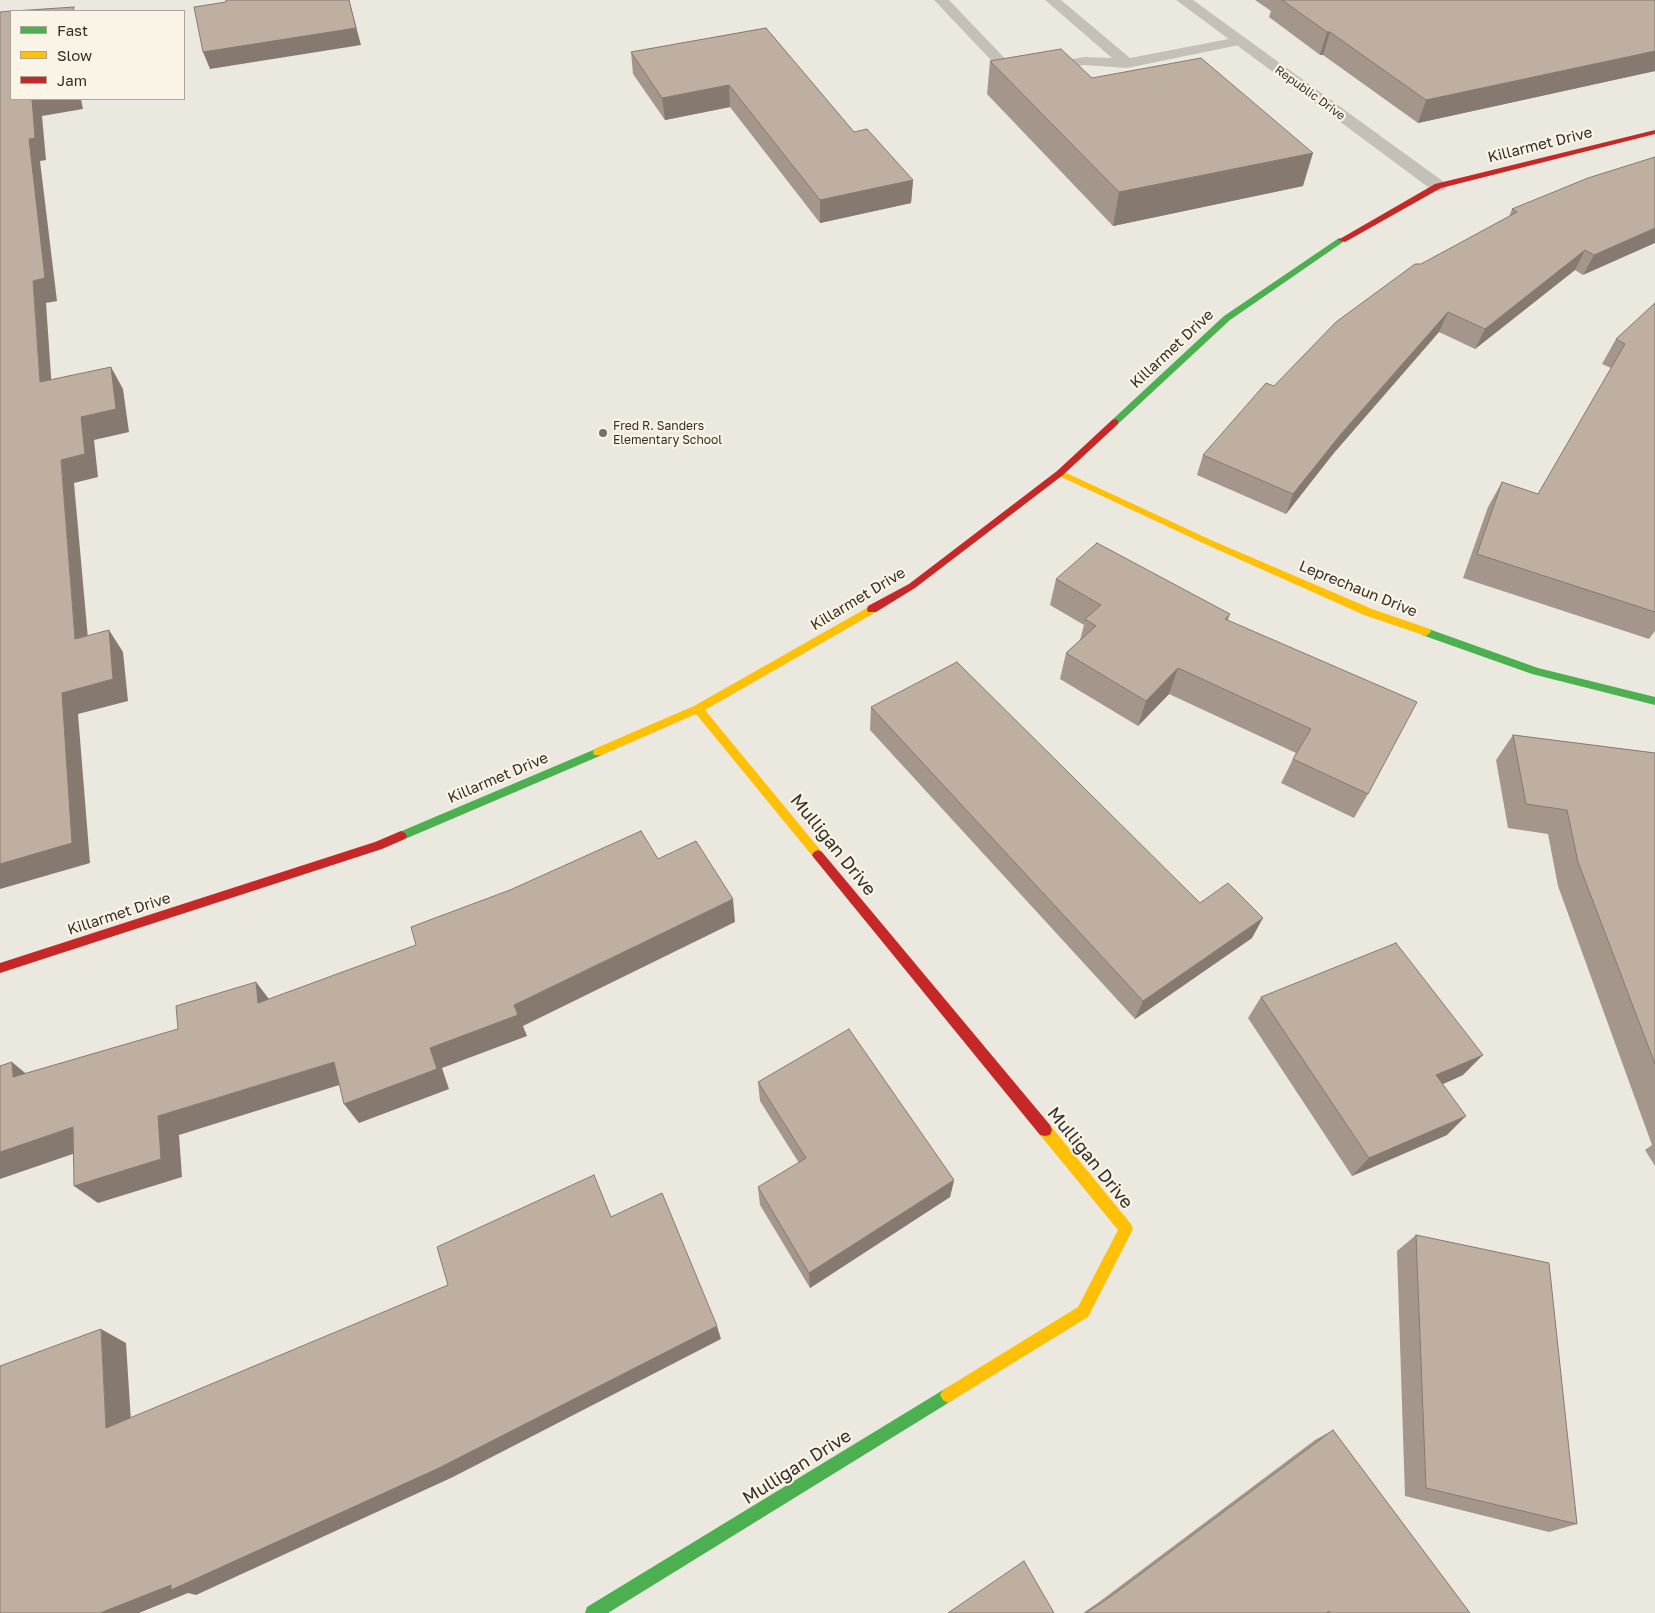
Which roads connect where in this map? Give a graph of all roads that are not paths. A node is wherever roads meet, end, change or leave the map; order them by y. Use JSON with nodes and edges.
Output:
{"nodes":[{"id":1,"x":940,"y":0,"type":"edge"},
{"id":2,"x":1052,"y":0,"type":"edge"},
{"id":3,"x":1186,"y":0,"type":"edge"},
{"id":4,"x":1239,"y":41,"type":"junction"},
{"id":5,"x":1128,"y":63,"type":"junction"},
{"id":6,"x":1655,"y":132,"type":"edge"},
{"id":7,"x":1438,"y":186,"type":"junction"},
{"id":8,"x":1060,"y":473,"type":"junction"},
{"id":9,"x":1655,"y":701,"type":"edge"},
{"id":10,"x":698,"y":709,"type":"junction"},
{"id":11,"x":0,"y":968,"type":"edge"},
{"id":12,"x":593,"y":1613,"type":"edge"}],
"edges":[{"from":1,"to":5,"type":"lane"},
{"from":2,"to":5,"type":"lane"},
{"from":3,"to":4,"type":"street","name":"Republic Drive"},
{"from":4,"to":5,"type":"lane"},
{"from":4,"to":7,"type":"street","name":"Republic Drive"},
{"from":6,"to":7,"type":"street","name":"Killarmet Drive"},
{"from":7,"to":8,"type":"street","name":"Killarmet Drive"},
{"from":8,"to":9,"type":"street","name":"Leprechaun Drive"},
{"from":8,"to":10,"type":"street","name":"Killarmet Drive"},
{"from":10,"to":11,"type":"street","name":"Killarmet Drive"},
{"from":10,"to":12,"type":"street","name":"Mulligan Drive"}]}
